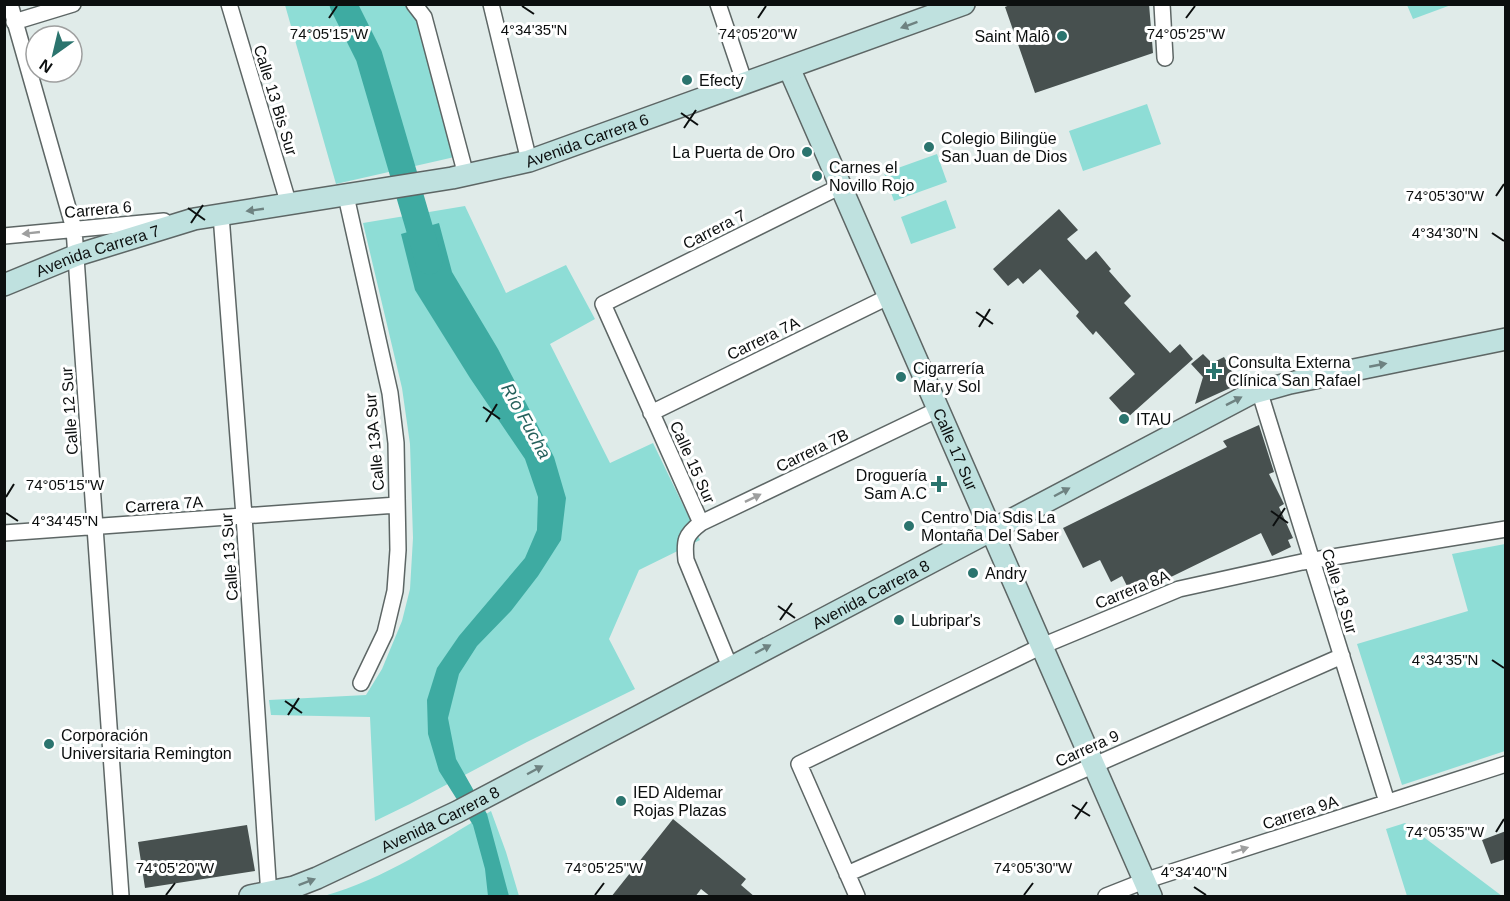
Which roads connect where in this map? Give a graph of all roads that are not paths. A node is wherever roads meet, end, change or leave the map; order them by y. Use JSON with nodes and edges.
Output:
{"nodes":[{"id":1,"x":9,"y":4,"type":"edge"},
{"id":2,"x":73,"y":4,"type":"edge"},
{"id":3,"x":229,"y":4,"type":"edge"},
{"id":4,"x":414,"y":4,"type":"edge"},
{"id":5,"x":491,"y":4,"type":"edge"},
{"id":6,"x":718,"y":4,"type":"edge"},
{"id":7,"x":964,"y":4,"type":"edge"},
{"id":8,"x":1162,"y":4,"type":"edge"},
{"id":9,"x":14,"y":22,"type":"junction"},
{"id":10,"x":1165,"y":58,"type":"dead end"},
{"id":11,"x":789,"y":68,"type":"junction"},
{"id":12,"x":745,"y":84,"type":"junction"},
{"id":13,"x":529,"y":161,"type":"junction"},
{"id":14,"x":464,"y":176,"type":"junction"},
{"id":15,"x":841,"y":186,"type":"junction"},
{"id":16,"x":346,"y":196,"type":"junction"},
{"id":17,"x":290,"y":205,"type":"junction"},
{"id":18,"x":222,"y":215,"type":"junction"},
{"id":19,"x":194,"y":219,"type":"junction"},
{"id":20,"x":74,"y":229,"type":"junction"},
{"id":21,"x":4,"y":236,"type":"edge"},
{"id":22,"x":77,"y":255,"type":"junction"},
{"id":23,"x":4,"y":285,"type":"edge"},
{"id":24,"x":890,"y":296,"type":"junction"},
{"id":25,"x":603,"y":304,"type":"joint"},
{"id":26,"x":1506,"y":339,"type":"edge"},
{"id":27,"x":1259,"y":390,"type":"junction"},
{"id":28,"x":939,"y":409,"type":"junction"},
{"id":29,"x":651,"y":413,"type":"junction"},
{"id":30,"x":397,"y":505,"type":"junction"},
{"id":31,"x":244,"y":516,"type":"junction"},
{"id":32,"x":700,"y":523,"type":"junction"},
{"id":33,"x":95,"y":526,"type":"junction"},
{"id":34,"x":991,"y":529,"type":"junction"},
{"id":35,"x":1506,"y":529,"type":"edge"},
{"id":36,"x":4,"y":533,"type":"edge"},
{"id":37,"x":1312,"y":560,"type":"junction"},
{"id":38,"x":1042,"y":646,"type":"junction"},
{"id":39,"x":1342,"y":656,"type":"junction"},
{"id":40,"x":730,"y":667,"type":"junction"},
{"id":41,"x":361,"y":683,"type":"dead end"},
{"id":42,"x":1506,"y":764,"type":"edge"},
{"id":43,"x":1094,"y":765,"type":"junction"},
{"id":44,"x":1388,"y":802,"type":"junction"},
{"id":45,"x":847,"y":874,"type":"junction"},
{"id":46,"x":1148,"y":889,"type":"edge"},
{"id":47,"x":263,"y":895,"type":"edge"},
{"id":48,"x":122,"y":897,"type":"edge"},
{"id":49,"x":857,"y":897,"type":"edge"},
{"id":50,"x":1106,"y":897,"type":"edge"}],
"edges":[{"from":1,"to":9,"type":"street","name":"Calle 12 Sur"},
{"from":2,"to":9,"type":"street"},
{"from":3,"to":17,"type":"street","name":"Calle 13 Bis Sur"},
{"from":4,"to":14,"type":"street"},
{"from":5,"to":13,"type":"street"},
{"from":6,"to":12,"type":"street"},
{"from":7,"to":11,"type":"main road","name":"Avenida Carrera 6","one_way":true},
{"from":8,"to":10,"type":"street"},
{"from":9,"to":20,"type":"street","name":"Calle 12 Sur"},
{"from":11,"to":12,"type":"main road","name":"Avenida Carrera 6"},
{"from":11,"to":15,"type":"main road","name":"Calle 17 Sur"},
{"from":12,"to":13,"type":"main road","name":"Avenida Carrera 6"},
{"from":13,"to":14,"type":"main road","name":"Avenida Carrera 6"},
{"from":14,"to":16,"type":"main road","name":"Avenida Carrera 6"},
{"from":15,"to":24,"type":"main road","name":"Calle 17 Sur"},
{"from":15,"to":25,"type":"street","name":"Carrera 7"},
{"from":16,"to":17,"type":"main road","name":"Avenida Carrera 6"},
{"from":16,"to":30,"type":"street","name":"Calle 13A Sur"},
{"from":17,"to":18,"type":"main road","name":"Avenida Carrera 6","one_way":true},
{"from":18,"to":19,"type":"main road","name":"Avenida Carrera 6"},
{"from":18,"to":31,"type":"street","name":"Calle 13 Sur"},
{"from":19,"to":20,"type":"street","name":"Carrera 6"},
{"from":19,"to":22,"type":"main road","name":"Avenida Carrera 7"},
{"from":20,"to":21,"type":"street","name":"Carrera 6","one_way":true},
{"from":20,"to":22,"type":"street","name":"Calle 12 Sur"},
{"from":22,"to":23,"type":"main road","name":"Avenida Carrera 7"},
{"from":22,"to":33,"type":"street","name":"Calle 12 Sur"},
{"from":24,"to":28,"type":"main road","name":"Calle 17 Sur"},
{"from":24,"to":29,"type":"street","name":"Carrera 7A"},
{"from":25,"to":29,"type":"street","name":"Calle 15 Sur"},
{"from":27,"to":26,"type":"main road","name":"Avenida Carrera 8","one_way":true},
{"from":34,"to":27,"type":"main road","name":"Avenida Carrera 8","one_way":true},
{"from":27,"to":37,"type":"street","name":"Calle 18 Sur"},
{"from":32,"to":28,"type":"street","name":"Carrera 7B","one_way":true},
{"from":28,"to":34,"type":"main road","name":"Calle 17 Sur"},
{"from":29,"to":32,"type":"street","name":"Calle 15 Sur"},
{"from":30,"to":31,"type":"street","name":"Carrera 7A"},
{"from":30,"to":41,"type":"street","name":"Calle 13A Sur"},
{"from":31,"to":33,"type":"street","name":"Carrera 7A"},
{"from":31,"to":47,"type":"street","name":"Calle 13 Sur"},
{"from":32,"to":40,"type":"street","name":"Calle 15 Sur"},
{"from":33,"to":36,"type":"street","name":"Carrera 7A"},
{"from":33,"to":48,"type":"street","name":"Calle 12 Sur"},
{"from":34,"to":38,"type":"main road","name":"Calle 17 Sur"},
{"from":40,"to":34,"type":"main road","name":"Avenida Carrera 8","one_way":true},
{"from":35,"to":37,"type":"street","name":"Carrera 8A"},
{"from":37,"to":38,"type":"street","name":"Carrera 8A"},
{"from":37,"to":39,"type":"street","name":"Calle 18 Sur"},
{"from":38,"to":43,"type":"main road","name":"Calle 17 Sur"},
{"from":38,"to":45,"type":"street","name":"Carrera 8A"},
{"from":39,"to":43,"type":"street","name":"Carrera 9"},
{"from":39,"to":44,"type":"street","name":"Calle 18 Sur"},
{"from":47,"to":40,"type":"main road","name":"Avenida Carrera 8","one_way":true},
{"from":42,"to":44,"type":"street","name":"Carrera 9A"},
{"from":43,"to":45,"type":"street","name":"Carrera 9"},
{"from":43,"to":46,"type":"main road","name":"Calle 17 Sur"},
{"from":46,"to":44,"type":"street","name":"Carrera 9A","one_way":true},
{"from":45,"to":49,"type":"street"},
{"from":46,"to":50,"type":"street","name":"Carrera 9A"}]}
